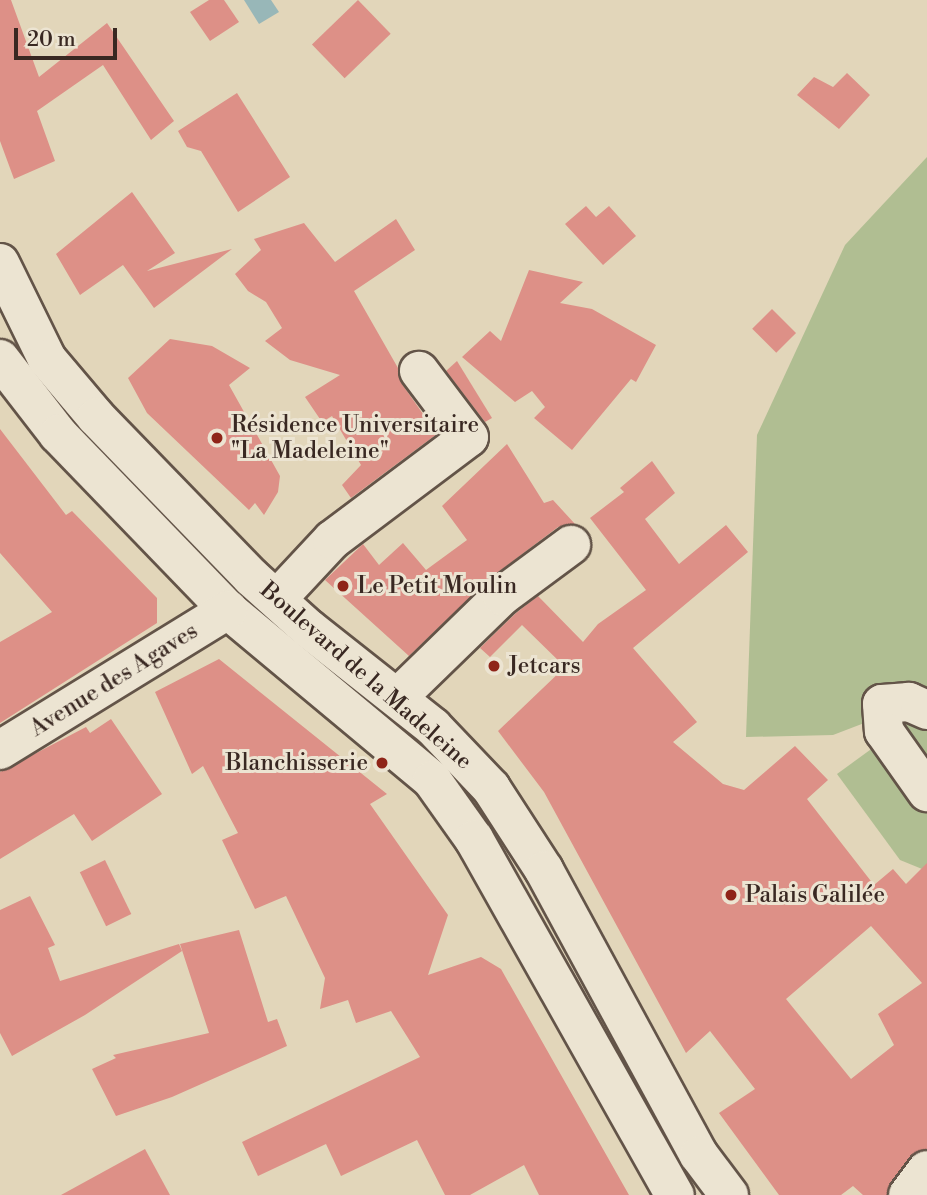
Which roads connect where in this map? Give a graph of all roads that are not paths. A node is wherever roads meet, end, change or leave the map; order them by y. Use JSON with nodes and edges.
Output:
{"nodes":[{"id":1,"x":0,"y":264,"type":"edge"},
{"id":2,"x":0,"y":359,"type":"edge"},
{"id":3,"x":419,"y":371,"type":"dead end"},
{"id":4,"x":570,"y":545,"type":"dead end"},
{"id":5,"x":277,"y":599,"type":"junction"},
{"id":6,"x":228,"y":610,"type":"junction"},
{"id":7,"x":398,"y":697,"type":"junction"},
{"id":8,"x":927,"y":710,"type":"edge"},
{"id":9,"x":0,"y":750,"type":"edge"},
{"id":10,"x":927,"y":792,"type":"edge"},
{"id":11,"x":544,"y":870,"type":"junction"},
{"id":12,"x":503,"y":890,"type":"junction"},
{"id":13,"x":927,"y":1170,"type":"edge"},
{"id":14,"x":675,"y":1195,"type":"edge"},
{"id":15,"x":729,"y":1195,"type":"edge"},
{"id":16,"x":908,"y":1195,"type":"edge"}],
"edges":[{"from":1,"to":5,"type":"street","name":"Boulevard de la Madeleine"},
{"from":2,"to":6,"type":"street","name":"Boulevard de la Madeleine"},
{"from":3,"to":5,"type":"street"},
{"from":4,"to":7,"type":"street"},
{"from":5,"to":7,"type":"street","name":"Boulevard de la Madeleine"},
{"from":6,"to":9,"type":"street","name":"Avenue des Agaves"},
{"from":6,"to":12,"type":"street","name":"Boulevard de la Madeleine"},
{"from":7,"to":11,"type":"street","name":"Boulevard de la Madeleine"},
{"from":8,"to":10,"type":"street"},
{"from":11,"to":12,"type":"street"},
{"from":11,"to":15,"type":"street","name":"Boulevard de la Madeleine"},
{"from":12,"to":14,"type":"street","name":"Boulevard de la Madeleine"},
{"from":13,"to":16,"type":"street"}]}
